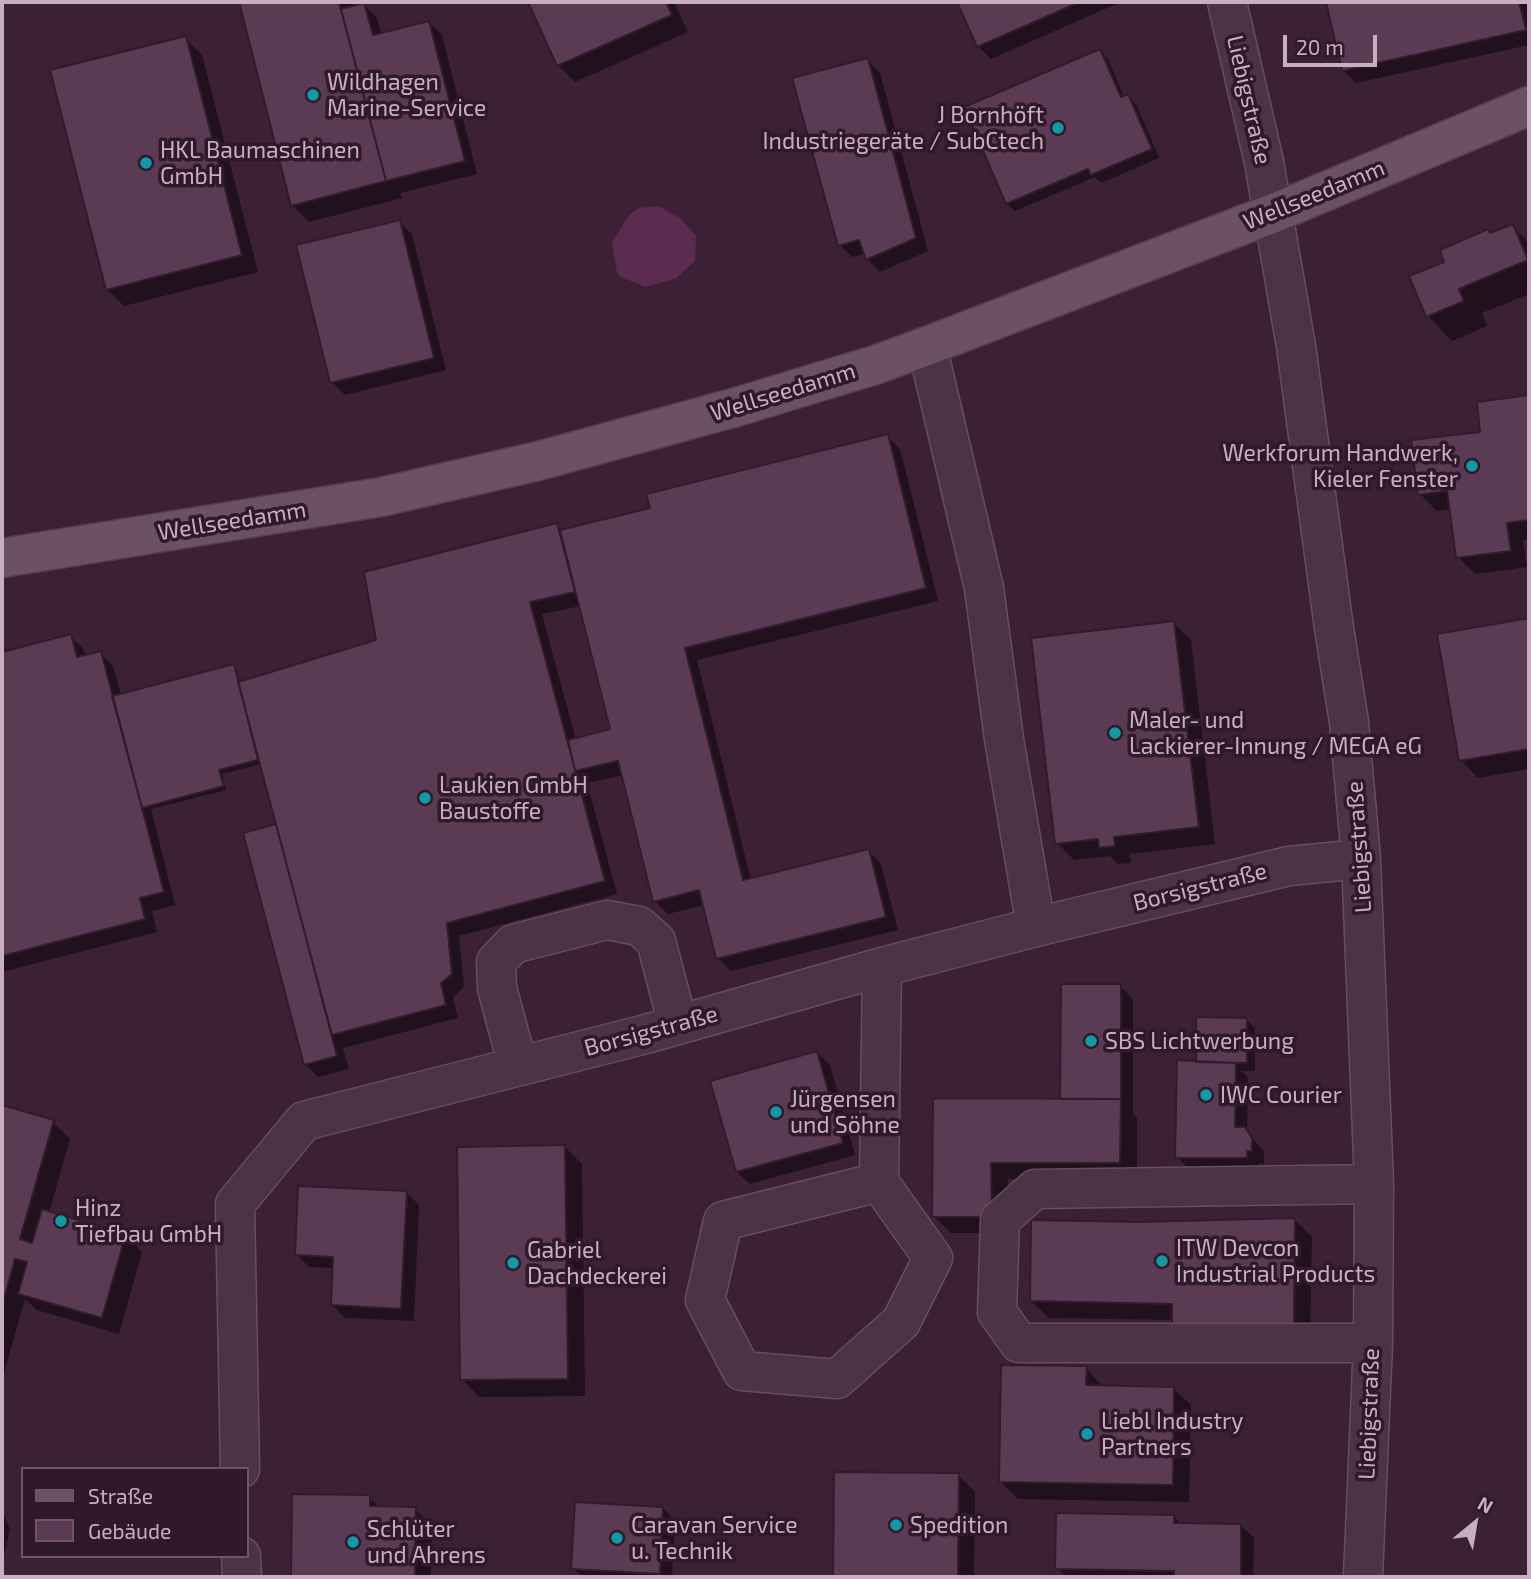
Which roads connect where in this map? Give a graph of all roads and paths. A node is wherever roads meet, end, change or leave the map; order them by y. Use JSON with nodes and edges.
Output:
{"nodes":[{"id":1,"x":1227,"y":2,"type":"edge"},
{"id":2,"x":1529,"y":106,"type":"edge"},
{"id":3,"x":1274,"y":213,"type":"junction"},
{"id":4,"x":927,"y":346,"type":"junction"},
{"id":5,"x":2,"y":558,"type":"edge"},
{"id":6,"x":1362,"y":859,"type":"junction"},
{"id":7,"x":1035,"y":927,"type":"junction"},
{"id":8,"x":882,"y":967,"type":"junction"},
{"id":9,"x":678,"y":1025,"type":"junction"},
{"id":10,"x":518,"y":1066,"type":"junction"},
{"id":11,"x":878,"y":1182,"type":"junction"},
{"id":12,"x":1374,"y":1184,"type":"junction"},
{"id":13,"x":1373,"y":1343,"type":"junction"},
{"id":14,"x":240,"y":1467,"type":"edge"},
{"id":15,"x":241,"y":1558,"type":"edge"},
{"id":16,"x":242,"y":1577,"type":"edge"},
{"id":17,"x":1363,"y":1577,"type":"edge"}],
"edges":[{"from":1,"to":3,"type":"street","name":"Liebigstraße"},
{"from":2,"to":3,"type":"main road","name":"Wellseedamm"},
{"from":3,"to":4,"type":"main road","name":"Wellseedamm"},
{"from":3,"to":6,"type":"street","name":"Liebigstraße"},
{"from":4,"to":5,"type":"main road","name":"Wellseedamm"},
{"from":4,"to":7,"type":"street"},
{"from":6,"to":7,"type":"street","name":"Borsigstraße"},
{"from":6,"to":12,"type":"street","name":"Liebigstraße"},
{"from":7,"to":8,"type":"street","name":"Borsigstraße"},
{"from":8,"to":9,"type":"street","name":"Borsigstraße"},
{"from":8,"to":11,"type":"street"},
{"from":9,"to":10,"type":"street","name":"Borsigstraße"},
{"from":9,"to":10,"type":"street"},
{"from":10,"to":14,"type":"street","name":"Borsigstraße"},
{"from":11,"to":11,"type":"street"},
{"from":12,"to":13,"type":"street","name":"Liebigstraße"},
{"from":12,"to":13,"type":"street"},
{"from":13,"to":17,"type":"street","name":"Liebigstraße"},
{"from":15,"to":16,"type":"street"}]}
